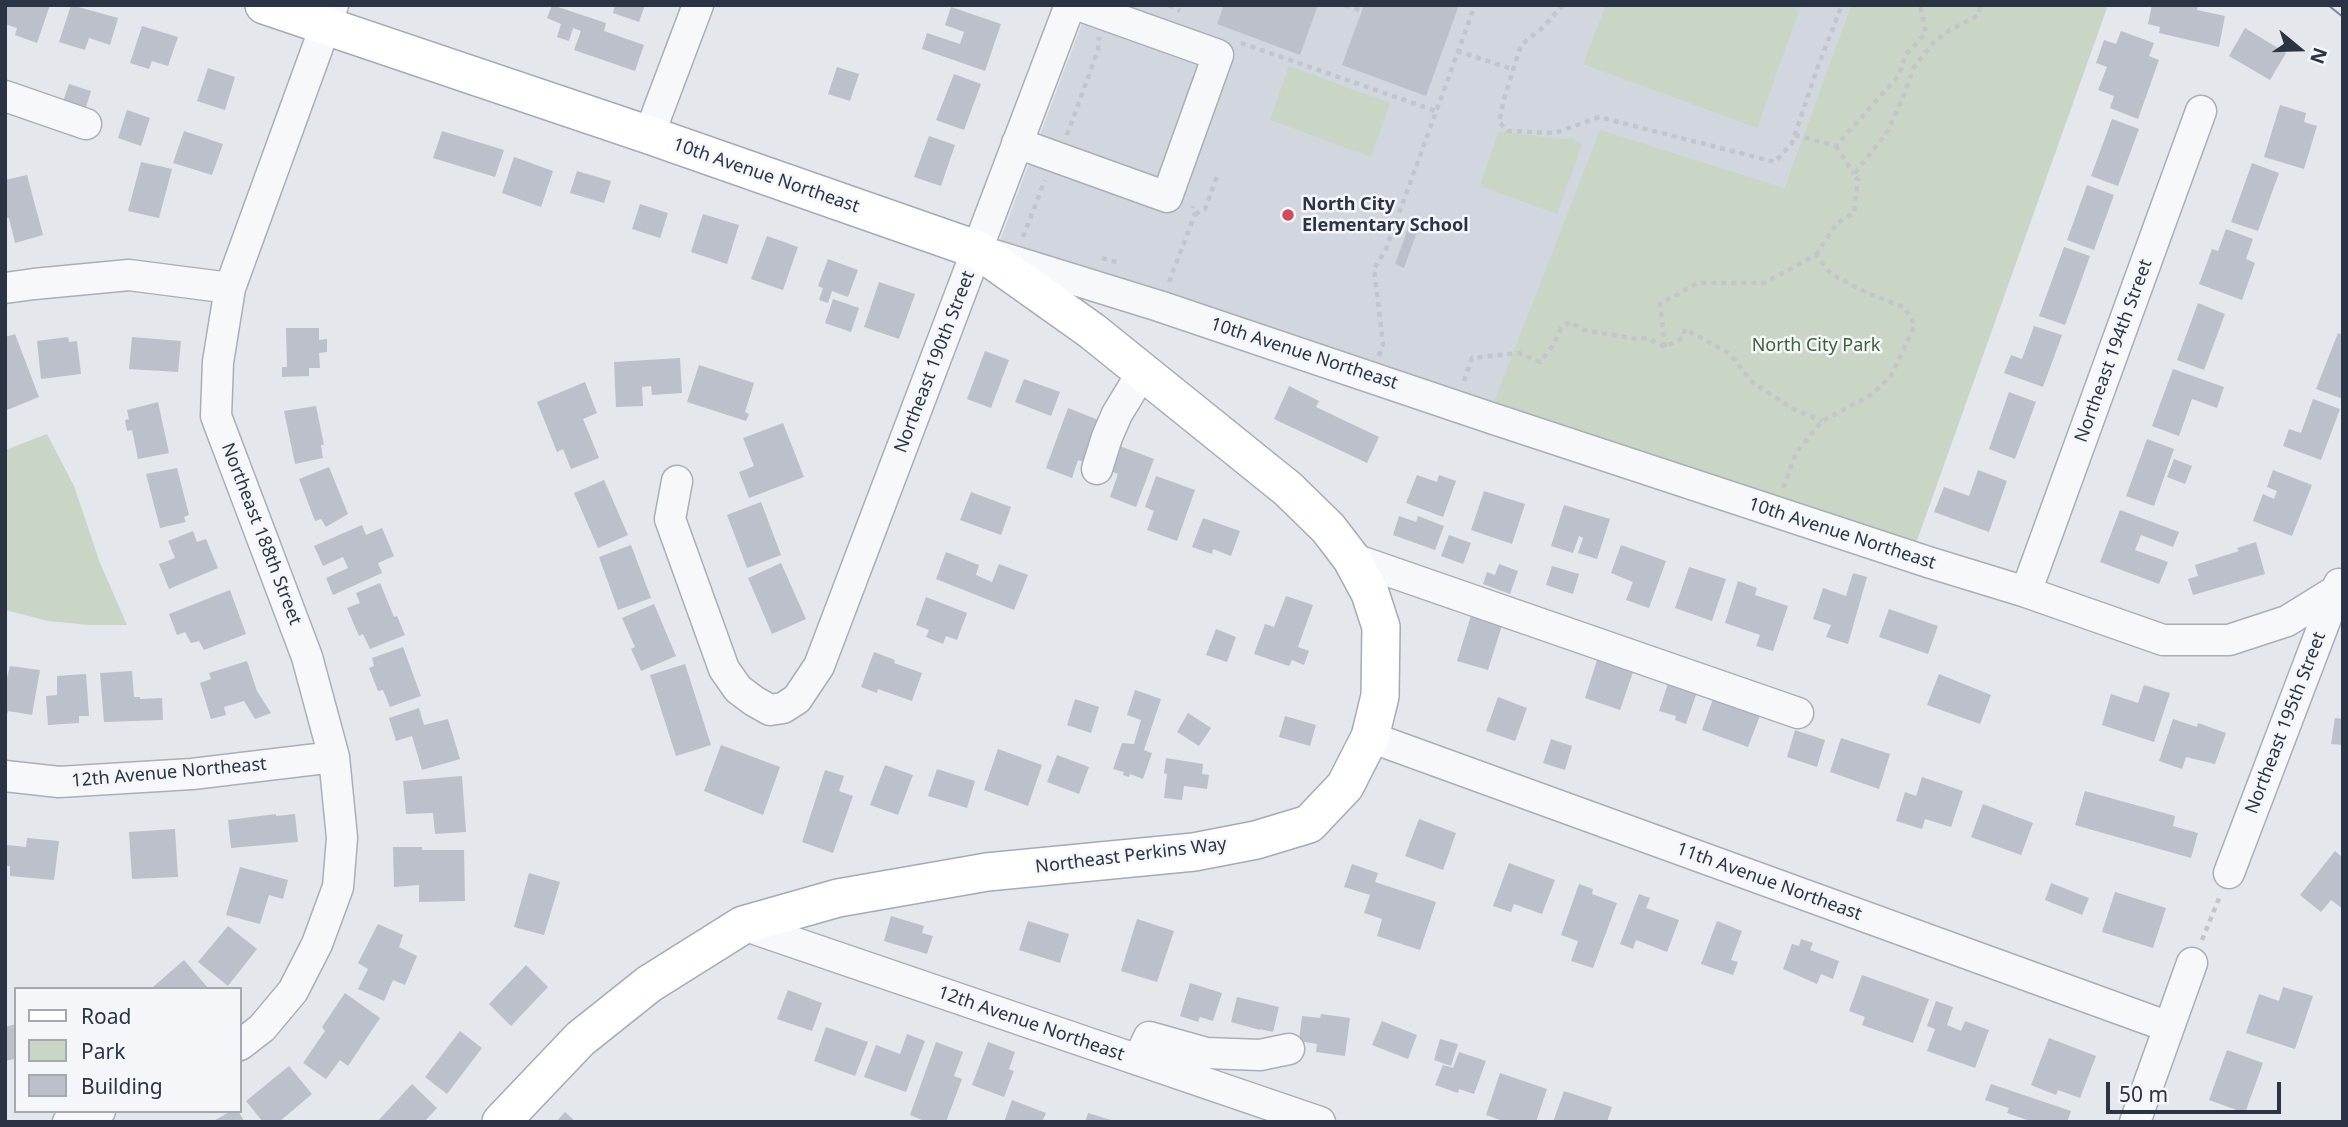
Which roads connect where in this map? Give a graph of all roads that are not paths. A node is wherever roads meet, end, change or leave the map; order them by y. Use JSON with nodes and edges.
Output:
{"nodes":[{"id":1,"x":264,"y":5,"type":"edge"},
{"id":2,"x":698,"y":5,"type":"edge"},
{"id":3,"x":1070,"y":5,"type":"edge"},
{"id":4,"x":1078,"y":5,"type":"edge"},
{"id":5,"x":329,"y":16,"type":"edge"},
{"id":6,"x":5,"y":96,"type":"edge"},
{"id":7,"x":2201,"y":111,"type":"dead end"},
{"id":8,"x":86,"y":124,"type":"dead end"},
{"id":9,"x":649,"y":135,"type":"junction"},
{"id":10,"x":1017,"y":143,"type":"junction"},
{"id":11,"x":978,"y":250,"type":"junction"},
{"id":12,"x":5,"y":288,"type":"edge"},
{"id":13,"x":230,"y":288,"type":"junction"},
{"id":14,"x":1143,"y":371,"type":"junction"},
{"id":15,"x":1097,"y":469,"type":"dead end"},
{"id":16,"x":677,"y":481,"type":"dead end"},
{"id":17,"x":1351,"y":558,"type":"junction"},
{"id":18,"x":2341,"y":585,"type":"edge"},
{"id":19,"x":2026,"y":592,"type":"junction"},
{"id":20,"x":1798,"y":713,"type":"dead end"},
{"id":21,"x":1370,"y":737,"type":"junction"},
{"id":22,"x":334,"y":757,"type":"junction"},
{"id":23,"x":5,"y":776,"type":"edge"},
{"id":24,"x":2229,"y":873,"type":"road end"},
{"id":25,"x":743,"y":925,"type":"junction"},
{"id":26,"x":2192,"y":964,"type":"road end"},
{"id":27,"x":2169,"y":1027,"type":"junction"},
{"id":28,"x":242,"y":1043,"type":"edge"},
{"id":29,"x":1289,"y":1049,"type":"dead end"},
{"id":30,"x":1138,"y":1060,"type":"junction"},
{"id":31,"x":94,"y":1113,"type":"edge"},
{"id":32,"x":68,"y":1122,"type":"edge"},
{"id":33,"x":502,"y":1122,"type":"edge"},
{"id":34,"x":1320,"y":1122,"type":"edge"},
{"id":35,"x":2135,"y":1122,"type":"edge"}],
"edges":[{"from":1,"to":5,"type":"main road","name":"10th Avenue Northeast"},
{"from":2,"to":9,"type":"street"},
{"from":3,"to":10,"type":"street","name":"Northeast 190th Street"},
{"from":4,"to":10,"type":"street"},
{"from":5,"to":9,"type":"main road","name":"10th Avenue Northeast"},
{"from":5,"to":13,"type":"street","name":"Northeast 188th Street"},
{"from":6,"to":8,"type":"street"},
{"from":7,"to":19,"type":"street","name":"Northeast 194th Street"},
{"from":9,"to":11,"type":"main road","name":"10th Avenue Northeast"},
{"from":10,"to":11,"type":"street","name":"Northeast 190th Street"},
{"from":11,"to":14,"type":"main road","name":"Northeast Perkins Way"},
{"from":11,"to":16,"type":"street","name":"Northeast 190th Street"},
{"from":11,"to":19,"type":"street","name":"10th Avenue Northeast"},
{"from":12,"to":13,"type":"street"},
{"from":13,"to":22,"type":"street","name":"Northeast 188th Street"},
{"from":14,"to":15,"type":"street"},
{"from":14,"to":17,"type":"main road","name":"Northeast Perkins Way"},
{"from":17,"to":20,"type":"street"},
{"from":17,"to":21,"type":"main road","name":"Northeast Perkins Way"},
{"from":18,"to":19,"type":"street","name":"10th Avenue Northeast"},
{"from":18,"to":24,"type":"street","name":"Northeast 195th Street"},
{"from":21,"to":25,"type":"main road","name":"Northeast Perkins Way"},
{"from":21,"to":27,"type":"street","name":"11th Avenue Northeast"},
{"from":22,"to":23,"type":"street","name":"12th Avenue Northeast"},
{"from":22,"to":28,"type":"street","name":"Northeast 188th Street"},
{"from":25,"to":30,"type":"street","name":"12th Avenue Northeast"},
{"from":25,"to":33,"type":"main road","name":"Northeast Perkins Way"},
{"from":26,"to":27,"type":"street"},
{"from":27,"to":35,"type":"street"},
{"from":29,"to":30,"type":"street"},
{"from":30,"to":34,"type":"street","name":"12th Avenue Northeast"},
{"from":31,"to":32,"type":"street"}]}
